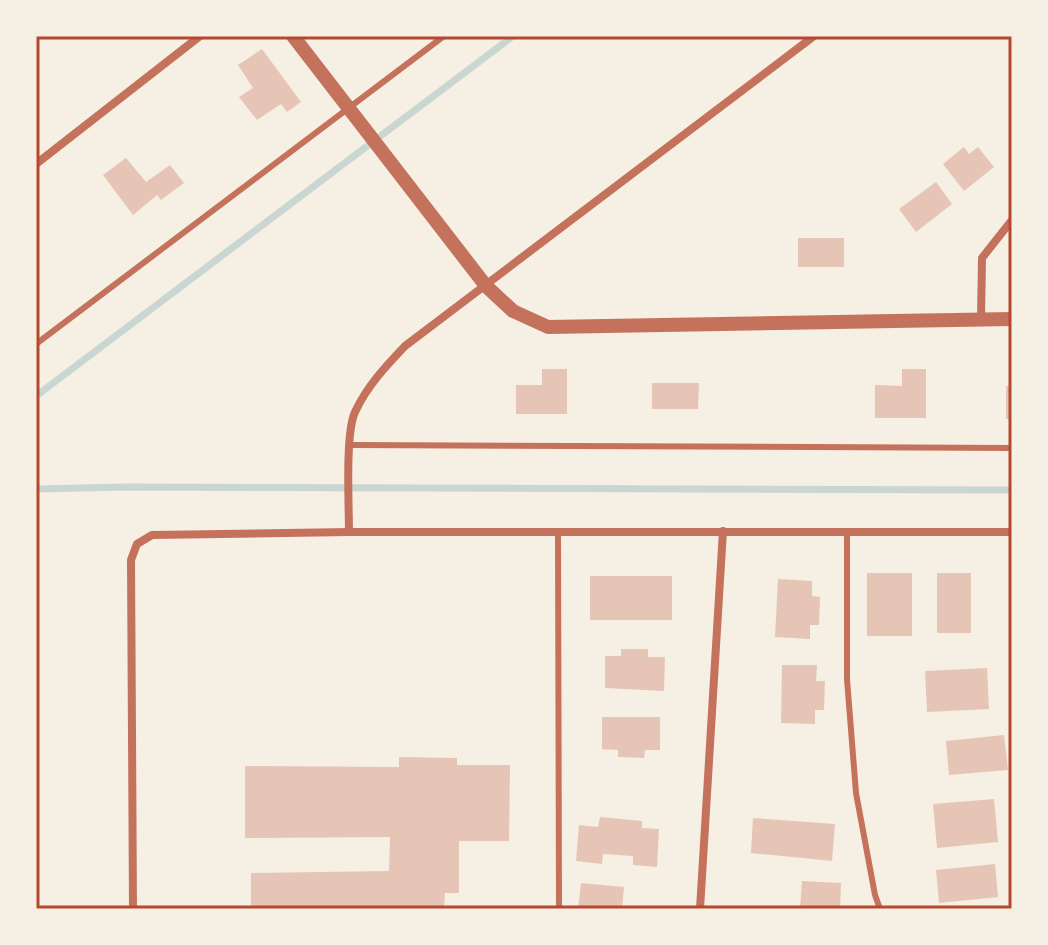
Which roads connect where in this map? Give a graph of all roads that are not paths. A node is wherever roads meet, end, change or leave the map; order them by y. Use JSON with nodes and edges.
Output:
{"nodes":[{"id":1,"x":200,"y":36,"type":"edge"},
{"id":2,"x":293,"y":36,"type":"edge"},
{"id":3,"x":444,"y":36,"type":"edge"},
{"id":4,"x":814,"y":36,"type":"edge"},
{"id":5,"x":349,"y":107,"type":"junction"},
{"id":6,"x":36,"y":164,"type":"edge"},
{"id":7,"x":1012,"y":220,"type":"edge"},
{"id":8,"x":486,"y":286,"type":"junction"},
{"id":9,"x":981,"y":319,"type":"junction"},
{"id":10,"x":1012,"y":319,"type":"edge"},
{"id":11,"x":36,"y":344,"type":"edge"},
{"id":12,"x":1012,"y":448,"type":"edge"},
{"id":13,"x":350,"y":450,"type":"junction"},
{"id":14,"x":723,"y":531,"type":"junction"},
{"id":15,"x":349,"y":532,"type":"junction"},
{"id":16,"x":1012,"y":532,"type":"edge"},
{"id":17,"x":558,"y":533,"type":"junction"},
{"id":18,"x":847,"y":533,"type":"junction"},
{"id":19,"x":133,"y":909,"type":"edge"},
{"id":20,"x":559,"y":909,"type":"edge"},
{"id":21,"x":700,"y":909,"type":"edge"},
{"id":22,"x":880,"y":909,"type":"edge"}],
"edges":[{"from":1,"to":6,"type":"street"},
{"from":2,"to":5,"type":"street"},
{"from":3,"to":5,"type":"lane"},
{"from":4,"to":8,"type":"street"},
{"from":5,"to":8,"type":"street"},
{"from":5,"to":11,"type":"lane"},
{"from":7,"to":9,"type":"street"},
{"from":8,"to":9,"type":"street"},
{"from":8,"to":13,"type":"street"},
{"from":9,"to":10,"type":"street"},
{"from":12,"to":13,"type":"lane"},
{"from":13,"to":15,"type":"street"},
{"from":14,"to":17,"type":"street"},
{"from":14,"to":18,"type":"street"},
{"from":14,"to":21,"type":"street"},
{"from":15,"to":17,"type":"street"},
{"from":15,"to":19,"type":"street"},
{"from":16,"to":18,"type":"street"},
{"from":17,"to":20,"type":"lane"},
{"from":18,"to":22,"type":"lane"}]}
